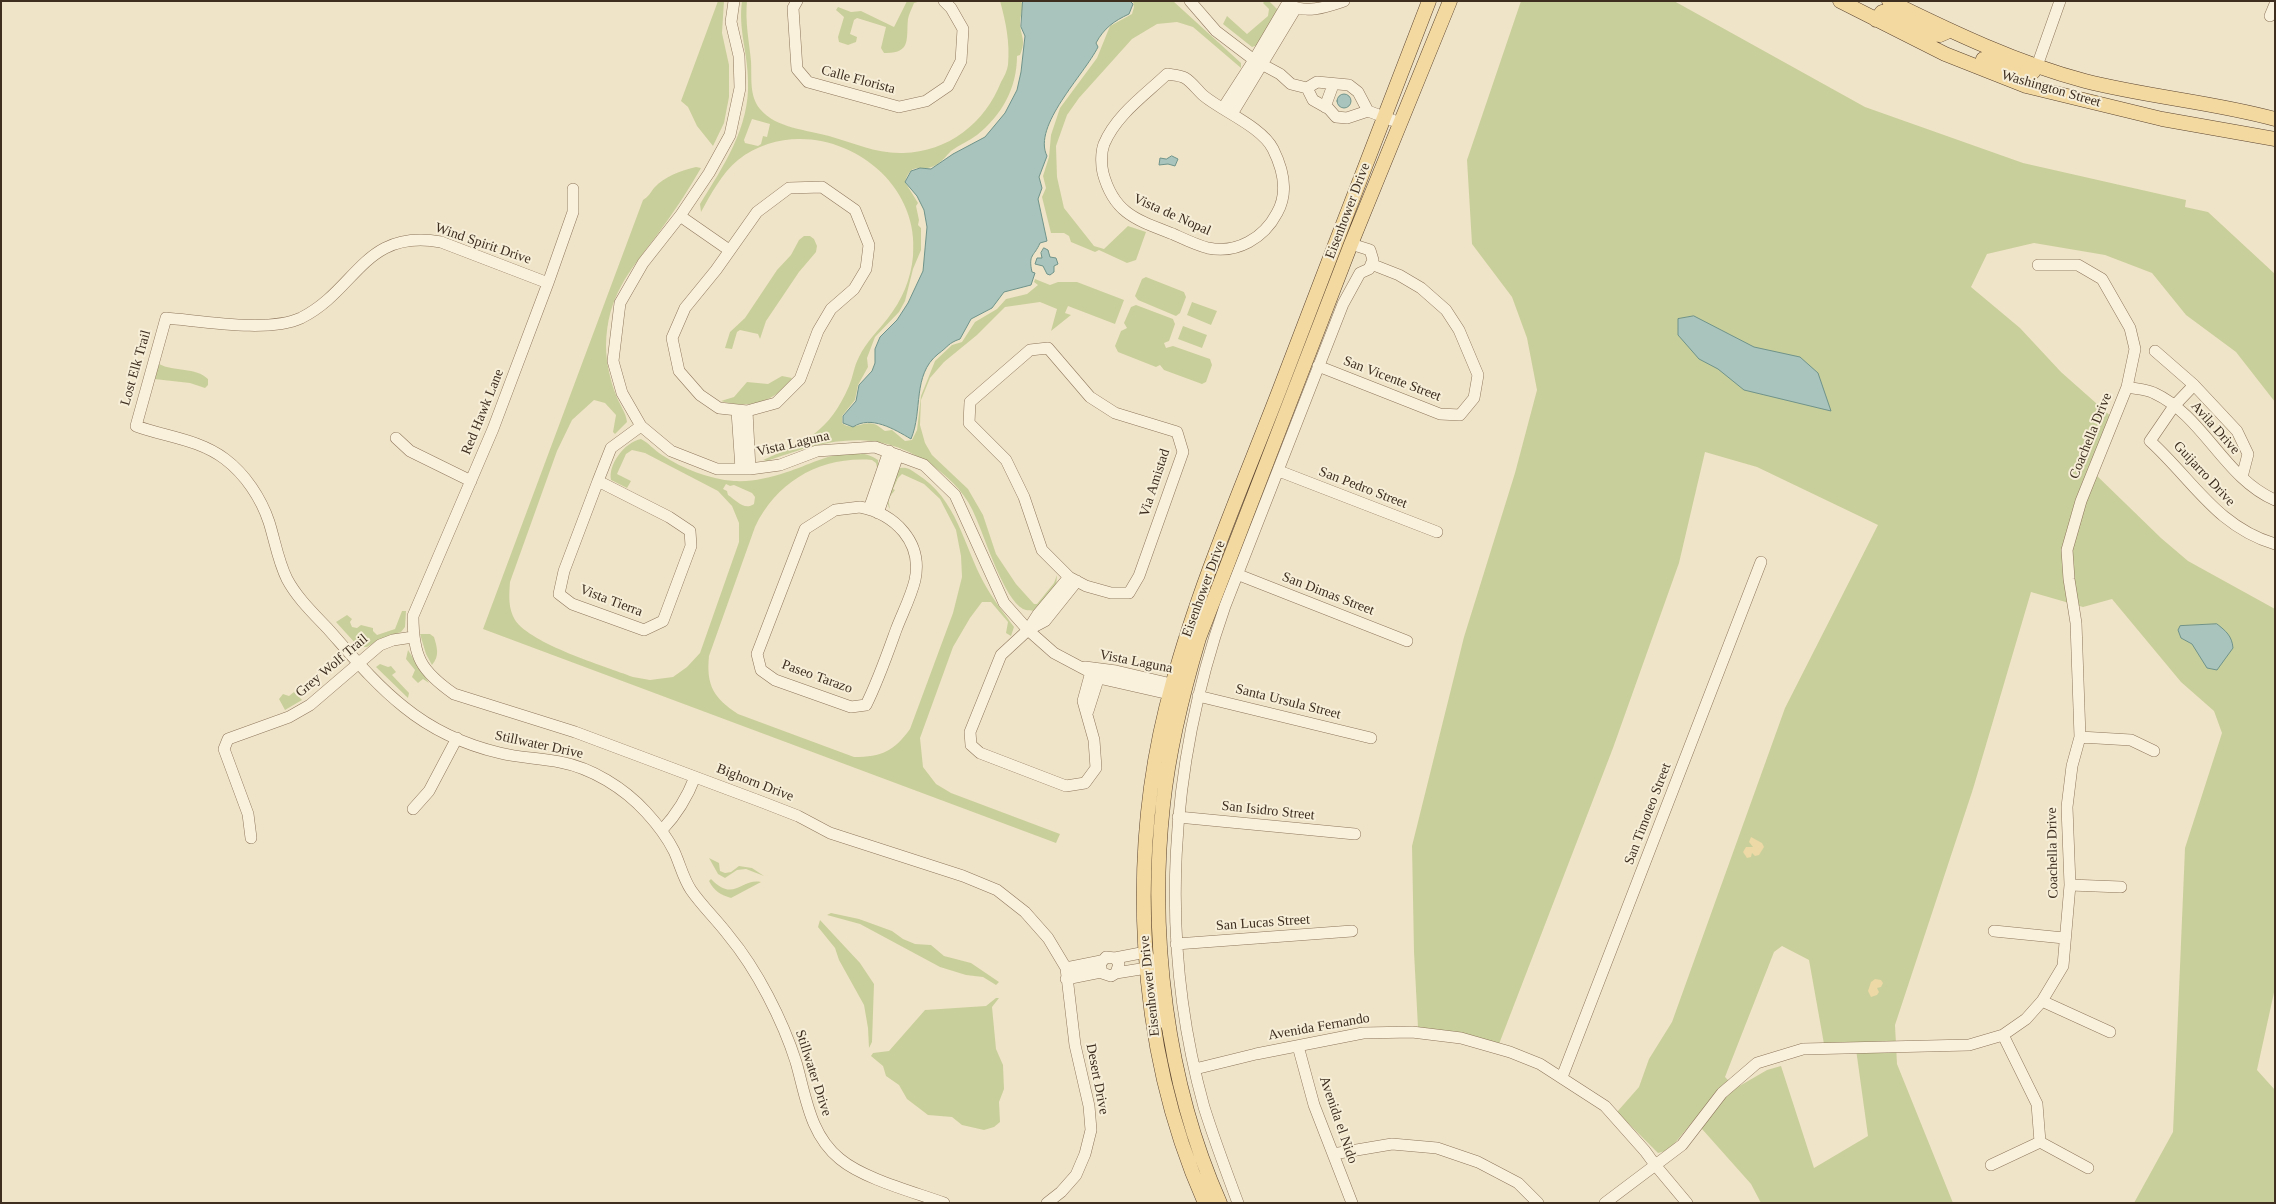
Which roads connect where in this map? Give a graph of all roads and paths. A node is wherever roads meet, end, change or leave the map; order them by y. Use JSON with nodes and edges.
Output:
{"nodes":[{"id":1,"x":734,"y":1,"type":"edge"},
{"id":2,"x":797,"y":1,"type":"edge"},
{"id":3,"x":944,"y":1,"type":"edge"},
{"id":4,"x":1190,"y":1,"type":"edge"},
{"id":5,"x":1344,"y":1,"type":"edge"},
{"id":6,"x":1428,"y":1,"type":"edge"},
{"id":7,"x":1450,"y":1,"type":"edge"},
{"id":8,"x":1840,"y":1,"type":"edge"},
{"id":9,"x":1889,"y":1,"type":"edge"},
{"id":10,"x":2060,"y":1,"type":"edge"},
{"id":11,"x":1288,"y":4,"type":"edge"},
{"id":12,"x":2275,"y":4,"type":"edge"},
{"id":13,"x":2270,"y":16,"type":"dead end"},
{"id":14,"x":1876,"y":20,"type":"junction"},
{"id":15,"x":1949,"y":31,"type":"junction"},
{"id":16,"x":1258,"y":62,"type":"junction"},
{"id":17,"x":1965,"y":62,"type":"junction"},
{"id":18,"x":2036,"y":66,"type":"junction"},
{"id":19,"x":1333,"y":85,"type":"junction"},
{"id":20,"x":1305,"y":87,"type":"junction"},
{"id":21,"x":1325,"y":107,"type":"junction"},
{"id":22,"x":1227,"y":111,"type":"junction"},
{"id":23,"x":1368,"y":111,"type":"junction"},
{"id":24,"x":1384,"y":117,"type":"junction"},
{"id":25,"x":2275,"y":119,"type":"edge"},
{"id":26,"x":1400,"y":123,"type":"junction"},
{"id":27,"x":2275,"y":139,"type":"edge"},
{"id":28,"x":573,"y":189,"type":"dead end"},
{"id":29,"x":680,"y":216,"type":"junction"},
{"id":30,"x":1351,"y":244,"type":"junction"},
{"id":31,"x":729,"y":250,"type":"junction"},
{"id":32,"x":1371,"y":264,"type":"junction"},
{"id":33,"x":2038,"y":265,"type":"dead end"},
{"id":34,"x":548,"y":283,"type":"junction"},
{"id":35,"x":166,"y":318,"type":"joint"},
{"id":36,"x":2155,"y":351,"type":"dead end"},
{"id":37,"x":1318,"y":366,"type":"junction"},
{"id":38,"x":2194,"y":385,"type":"junction"},
{"id":39,"x":2127,"y":388,"type":"junction"},
{"id":40,"x":2174,"y":406,"type":"junction"},
{"id":41,"x":742,"y":411,"type":"junction"},
{"id":42,"x":136,"y":426,"type":"joint"},
{"id":43,"x":641,"y":426,"type":"junction"},
{"id":44,"x":396,"y":438,"type":"dead end"},
{"id":45,"x":894,"y":453,"type":"junction"},
{"id":46,"x":745,"y":469,"type":"junction"},
{"id":47,"x":1279,"y":471,"type":"junction"},
{"id":48,"x":2242,"y":477,"type":"junction"},
{"id":49,"x":471,"y":481,"type":"junction"},
{"id":50,"x":598,"y":481,"type":"junction"},
{"id":51,"x":2275,"y":500,"type":"edge"},
{"id":52,"x":874,"y":511,"type":"junction"},
{"id":53,"x":1437,"y":532,"type":"dead end"},
{"id":54,"x":2275,"y":544,"type":"edge"},
{"id":55,"x":1761,"y":562,"type":"dead end"},
{"id":56,"x":1238,"y":575,"type":"junction"},
{"id":57,"x":1073,"y":579,"type":"junction"},
{"id":58,"x":1028,"y":630,"type":"junction"},
{"id":59,"x":413,"y":640,"type":"junction"},
{"id":60,"x":1407,"y":641,"type":"dead end"},
{"id":61,"x":359,"y":663,"type":"junction"},
{"id":62,"x":1093,"y":670,"type":"junction"},
{"id":63,"x":1177,"y":691,"type":"junction"},
{"id":64,"x":1198,"y":696,"type":"junction"},
{"id":65,"x":2080,"y":737,"type":"junction"},
{"id":66,"x":457,"y":738,"type":"junction"},
{"id":67,"x":1371,"y":738,"type":"dead end"},
{"id":68,"x":2154,"y":752,"type":"dead end"},
{"id":69,"x":695,"y":777,"type":"junction"},
{"id":70,"x":413,"y":809,"type":"dead end"},
{"id":71,"x":1178,"y":817,"type":"junction"},
{"id":72,"x":662,"y":830,"type":"junction"},
{"id":73,"x":1356,"y":834,"type":"dead end"},
{"id":74,"x":251,"y":838,"type":"dead end"},
{"id":75,"x":2070,"y":885,"type":"junction"},
{"id":76,"x":2121,"y":887,"type":"dead end"},
{"id":77,"x":1994,"y":931,"type":"dead end"},
{"id":78,"x":1352,"y":932,"type":"dead end"},
{"id":79,"x":2064,"y":938,"type":"junction"},
{"id":80,"x":1176,"y":944,"type":"junction"},
{"id":81,"x":1146,"y":952,"type":"junction"},
{"id":82,"x":1116,"y":958,"type":"junction"},
{"id":83,"x":1101,"y":966,"type":"junction"},
{"id":84,"x":1147,"y":968,"type":"junction"},
{"id":85,"x":1066,"y":973,"type":"junction"},
{"id":86,"x":1116,"y":973,"type":"junction"},
{"id":87,"x":2042,"y":1001,"type":"junction"},
{"id":88,"x":1170,"y":1030,"type":"junction"},
{"id":89,"x":2110,"y":1032,"type":"dead end"},
{"id":90,"x":2003,"y":1035,"type":"junction"},
{"id":91,"x":1298,"y":1046,"type":"junction"},
{"id":92,"x":1195,"y":1069,"type":"junction"},
{"id":93,"x":1562,"y":1077,"type":"junction"},
{"id":94,"x":2040,"y":1142,"type":"junction"},
{"id":95,"x":1333,"y":1154,"type":"junction"},
{"id":96,"x":1991,"y":1165,"type":"dead end"},
{"id":97,"x":1656,"y":1166,"type":"junction"},
{"id":98,"x":2088,"y":1168,"type":"dead end"},
{"id":99,"x":1049,"y":1202,"type":"edge"},
{"id":100,"x":944,"y":1203,"type":"edge"},
{"id":101,"x":1205,"y":1203,"type":"edge"},
{"id":102,"x":1220,"y":1203,"type":"edge"},
{"id":103,"x":1238,"y":1203,"type":"edge"},
{"id":104,"x":1352,"y":1203,"type":"edge"},
{"id":105,"x":1538,"y":1203,"type":"edge"},
{"id":106,"x":1605,"y":1203,"type":"edge"},
{"id":107,"x":1687,"y":1203,"type":"edge"}],
"edges":[{"from":1,"to":29,"type":"street","name":"Vista Laguna"},
{"from":2,"to":3,"type":"street","name":"Calle Florista"},
{"from":4,"to":16,"type":"street"},
{"from":5,"to":11,"type":"street"},
{"from":6,"to":24,"type":"main road","name":"Eisenhower Drive"},
{"from":7,"to":26,"type":"main road","name":"Eisenhower Drive"},
{"from":8,"to":14,"type":"main road","name":"Washington Street"},
{"from":9,"to":15,"type":"main road","name":"Washington Street"},
{"from":10,"to":18,"type":"street"},
{"from":11,"to":16,"type":"street"},
{"from":12,"to":13,"type":"street"},
{"from":14,"to":15,"type":"main road"},
{"from":14,"to":17,"type":"main road","name":"Washington Street"},
{"from":15,"to":18,"type":"main road","name":"Washington Street"},
{"from":16,"to":20,"type":"street"},
{"from":16,"to":22,"type":"street"},
{"from":17,"to":18,"type":"main road"},
{"from":17,"to":27,"type":"main road","name":"Washington Street"},
{"from":18,"to":25,"type":"main road","name":"Washington Street"},
{"from":19,"to":20,"type":"street"},
{"from":19,"to":21,"type":"street"},
{"from":19,"to":23,"type":"street"},
{"from":20,"to":21,"type":"street"},
{"from":21,"to":23,"type":"street"},
{"from":22,"to":22,"type":"street","name":"Vista de Nopal"},
{"from":23,"to":24,"type":"street"},
{"from":24,"to":26,"type":"street"},
{"from":24,"to":63,"type":"main road","name":"Eisenhower Drive"},
{"from":26,"to":30,"type":"main road","name":"Eisenhower Drive"},
{"from":28,"to":34,"type":"street","name":"Red Hawk Lane"},
{"from":29,"to":31,"type":"street"},
{"from":29,"to":43,"type":"street","name":"Vista Laguna"},
{"from":30,"to":32,"type":"street","name":"Eisenhower Drive"},
{"from":30,"to":63,"type":"main road","name":"Eisenhower Drive"},
{"from":31,"to":41,"type":"street"},
{"from":31,"to":41,"type":"street"},
{"from":32,"to":37,"type":"street","name":"Eisenhower Drive"},
{"from":32,"to":37,"type":"street","name":"San Vicente Street"},
{"from":33,"to":39,"type":"street","name":"Coachella Drive"},
{"from":34,"to":35,"type":"street","name":"Wind Spirit Drive"},
{"from":34,"to":49,"type":"street","name":"Red Hawk Lane"},
{"from":35,"to":42,"type":"street","name":"Lost Elk Trail"},
{"from":36,"to":38,"type":"street"},
{"from":37,"to":47,"type":"street","name":"Eisenhower Drive"},
{"from":38,"to":40,"type":"street"},
{"from":38,"to":48,"type":"street"},
{"from":39,"to":40,"type":"street","name":"Avila Drive"},
{"from":39,"to":65,"type":"street","name":"Coachella Drive"},
{"from":40,"to":48,"type":"street","name":"Avila Drive"},
{"from":40,"to":54,"type":"street","name":"Guijarro Drive"},
{"from":41,"to":46,"type":"street"},
{"from":42,"to":61,"type":"street","name":"Stillwater Drive"},
{"from":43,"to":46,"type":"street","name":"Vista Laguna"},
{"from":43,"to":50,"type":"street","name":"Vista Tierra"},
{"from":44,"to":49,"type":"street"},
{"from":45,"to":46,"type":"street","name":"Vista Laguna"},
{"from":45,"to":52,"type":"street"},
{"from":45,"to":58,"type":"street","name":"Vista Laguna"},
{"from":47,"to":53,"type":"street","name":"San Pedro Street"},
{"from":47,"to":56,"type":"street","name":"Eisenhower Drive"},
{"from":48,"to":51,"type":"street","name":"Avila Drive"},
{"from":49,"to":59,"type":"street","name":"Red Hawk Lane"},
{"from":50,"to":50,"type":"street","name":"Vista Tierra"},
{"from":52,"to":52,"type":"street","name":"Paseo Tarazo"},
{"from":55,"to":93,"type":"street","name":"San Timoteo Street"},
{"from":56,"to":60,"type":"street","name":"San Dimas Street"},
{"from":56,"to":64,"type":"street","name":"Eisenhower Drive"},
{"from":57,"to":57,"type":"street","name":"Via Amistad"},
{"from":57,"to":58,"type":"street"},
{"from":58,"to":62,"type":"street","name":"Vista Laguna"},
{"from":58,"to":62,"type":"street"},
{"from":59,"to":61,"type":"street","name":"Grey Wolf Trail"},
{"from":59,"to":69,"type":"street","name":"Bighorn Drive"},
{"from":61,"to":66,"type":"street","name":"Stillwater Drive"},
{"from":61,"to":74,"type":"street","name":"Grey Wolf Trail"},
{"from":62,"to":63,"type":"street","name":"Vista Laguna"},
{"from":63,"to":81,"type":"main road","name":"Eisenhower Drive"},
{"from":63,"to":88,"type":"main road","name":"Eisenhower Drive"},
{"from":64,"to":67,"type":"street","name":"Santa Ursula Street"},
{"from":64,"to":71,"type":"street","name":"Eisenhower Drive"},
{"from":65,"to":68,"type":"street"},
{"from":65,"to":75,"type":"street","name":"Coachella Drive"},
{"from":66,"to":70,"type":"street"},
{"from":66,"to":72,"type":"street","name":"Stillwater Drive"},
{"from":69,"to":72,"type":"street"},
{"from":69,"to":85,"type":"street","name":"Bighorn Drive"},
{"from":71,"to":73,"type":"street","name":"San Isidro Street"},
{"from":71,"to":80,"type":"street","name":"Eisenhower Drive"},
{"from":72,"to":100,"type":"street","name":"Stillwater Drive"},
{"from":75,"to":76,"type":"street"},
{"from":75,"to":79,"type":"street","name":"Coachella Drive"},
{"from":77,"to":79,"type":"street"},
{"from":78,"to":80,"type":"street","name":"San Lucas Street"},
{"from":79,"to":87,"type":"street","name":"Coachella Drive"},
{"from":80,"to":92,"type":"street","name":"Eisenhower Drive"},
{"from":81,"to":82,"type":"street"},
{"from":81,"to":84,"type":"main road","name":"Eisenhower Drive"},
{"from":81,"to":88,"type":"street"},
{"from":82,"to":83,"type":"street"},
{"from":82,"to":86,"type":"street"},
{"from":83,"to":85,"type":"street"},
{"from":83,"to":86,"type":"street"},
{"from":84,"to":86,"type":"street"},
{"from":84,"to":101,"type":"main road","name":"Eisenhower Drive"},
{"from":85,"to":99,"type":"street","name":"Desert Drive"},
{"from":87,"to":89,"type":"street"},
{"from":87,"to":90,"type":"street","name":"Coachella Drive"},
{"from":88,"to":102,"type":"main road","name":"Eisenhower Drive"},
{"from":90,"to":94,"type":"street"},
{"from":90,"to":97,"type":"street","name":"Coachella Drive"},
{"from":91,"to":92,"type":"street","name":"Avenida Fernando"},
{"from":91,"to":93,"type":"street","name":"Avenida Fernando"},
{"from":91,"to":95,"type":"street","name":"Avenida el Nido"},
{"from":92,"to":103,"type":"street","name":"Eisenhower Drive"},
{"from":93,"to":97,"type":"street","name":"Avenida Fernando"},
{"from":94,"to":96,"type":"street"},
{"from":94,"to":98,"type":"street"},
{"from":95,"to":104,"type":"street","name":"Avenida el Nido"},
{"from":95,"to":105,"type":"street"},
{"from":97,"to":106,"type":"street","name":"Coachella Drive"},
{"from":97,"to":107,"type":"street","name":"Avenida Fernando"}]}
